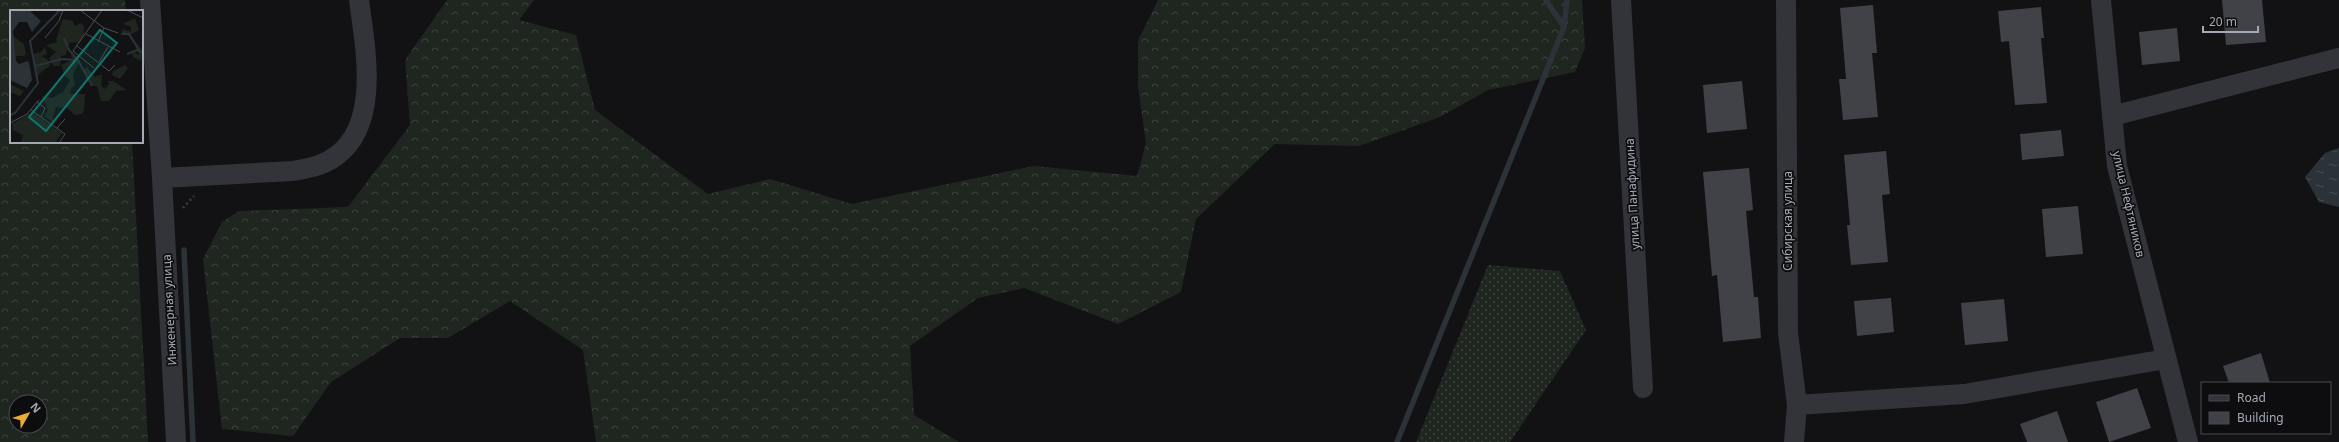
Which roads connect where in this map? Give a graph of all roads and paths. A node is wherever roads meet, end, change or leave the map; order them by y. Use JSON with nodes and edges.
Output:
{"nodes":[{"id":1,"x":150,"y":0,"type":"edge"},
{"id":2,"x":359,"y":0,"type":"edge"},
{"id":3,"x":1621,"y":0,"type":"edge"},
{"id":4,"x":1786,"y":0,"type":"edge"},
{"id":5,"x":2101,"y":0,"type":"edge"},
{"id":6,"x":2339,"y":58,"type":"edge"},
{"id":7,"x":2112,"y":116,"type":"junction"},
{"id":8,"x":162,"y":178,"type":"junction"},
{"id":9,"x":197,"y":194,"type":"dead end"},
{"id":10,"x":179,"y":215,"type":"dead end"},
{"id":11,"x":2166,"y":359,"type":"junction"},
{"id":12,"x":1643,"y":388,"type":"dead end"},
{"id":13,"x":1797,"y":405,"type":"junction"},
{"id":14,"x":176,"y":442,"type":"edge"},
{"id":15,"x":1794,"y":442,"type":"edge"},
{"id":16,"x":2188,"y":442,"type":"edge"}],
"edges":[{"from":1,"to":8,"type":"street","name":"Инженерная улица"},
{"from":2,"to":8,"type":"street"},
{"from":3,"to":12,"type":"street","name":"улица Панафидина"},
{"from":4,"to":13,"type":"street","name":"Сибирская улица"},
{"from":5,"to":7,"type":"street","name":"улица Нефтяников"},
{"from":6,"to":7,"type":"street"},
{"from":7,"to":11,"type":"street","name":"улица Нефтяников"},
{"from":8,"to":14,"type":"street","name":"Инженерная улица"},
{"from":9,"to":10,"type":"path"},
{"from":11,"to":13,"type":"street"},
{"from":11,"to":16,"type":"street","name":"улица Нефтяников"},
{"from":13,"to":15,"type":"street","name":"Сибирская улица"}]}
